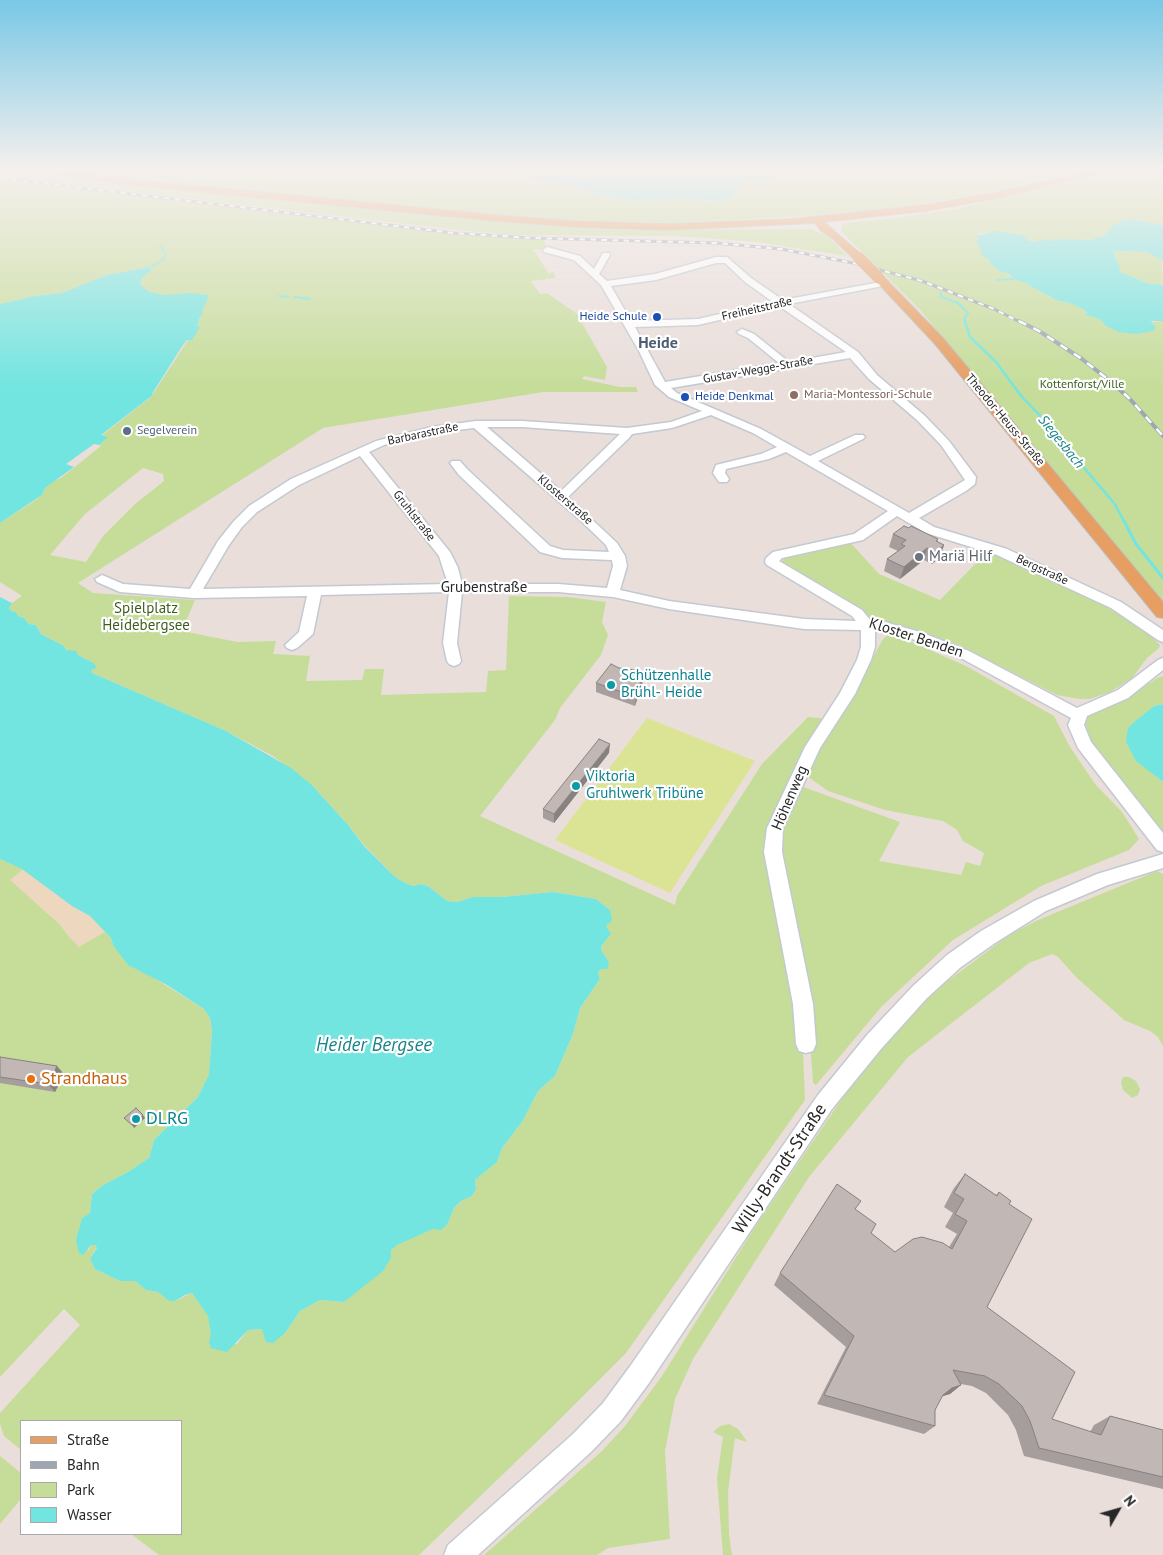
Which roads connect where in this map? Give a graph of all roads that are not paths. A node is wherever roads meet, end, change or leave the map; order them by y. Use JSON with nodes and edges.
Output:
{"nodes":[{"id":1,"x":840,"y":241,"type":"edge"},
{"id":2,"x":548,"y":250,"type":"dead end"},
{"id":3,"x":606,"y":255,"type":"dead end"},
{"id":4,"x":595,"y":274,"type":"junction"},
{"id":5,"x":881,"y":280,"type":"junction"},
{"id":6,"x":605,"y":284,"type":"junction"},
{"id":7,"x":780,"y":303,"type":"junction"},
{"id":8,"x":629,"y":324,"type":"junction"},
{"id":9,"x":742,"y":332,"type":"dead end"},
{"id":10,"x":854,"y":354,"type":"junction"},
{"id":11,"x":787,"y":365,"type":"junction"},
{"id":12,"x":662,"y":386,"type":"junction"},
{"id":13,"x":710,"y":411,"type":"junction"},
{"id":14,"x":476,"y":424,"type":"junction"},
{"id":15,"x":627,"y":430,"type":"junction"},
{"id":16,"x":860,"y":437,"type":"dead end"},
{"id":17,"x":786,"y":448,"type":"junction"},
{"id":18,"x":362,"y":450,"type":"junction"},
{"id":19,"x":809,"y":461,"type":"junction"},
{"id":20,"x":456,"y":463,"type":"dead end"},
{"id":21,"x":723,"y":479,"type":"dead end"},
{"id":22,"x":560,"y":496,"type":"junction"},
{"id":23,"x":896,"y":511,"type":"junction"},
{"id":24,"x":910,"y":518,"type":"junction"},
{"id":25,"x":618,"y":556,"type":"junction"},
{"id":26,"x":102,"y":579,"type":"dead end"},
{"id":27,"x":456,"y":588,"type":"junction"},
{"id":28,"x":315,"y":592,"type":"junction"},
{"id":29,"x":194,"y":594,"type":"junction"},
{"id":30,"x":613,"y":594,"type":"junction"},
{"id":31,"x":1161,"y":611,"type":"edge"},
{"id":32,"x":866,"y":625,"type":"junction"},
{"id":33,"x":1163,"y":637,"type":"edge"},
{"id":34,"x":292,"y":645,"type":"dead end"},
{"id":35,"x":454,"y":661,"type":"dead end"},
{"id":36,"x":1163,"y":663,"type":"edge"},
{"id":37,"x":1079,"y":716,"type":"junction"},
{"id":38,"x":1163,"y":845,"type":"edge"},
{"id":39,"x":1163,"y":861,"type":"edge"},
{"id":40,"x":806,"y":1044,"type":"dead end"},
{"id":41,"x":458,"y":1555,"type":"edge"}],
"edges":[{"from":1,"to":5,"type":"main road","name":"Theodor-Heuss-Straße","bridge":true},
{"from":2,"to":4,"type":"street"},
{"from":3,"to":4,"type":"street"},
{"from":4,"to":6,"type":"street"},
{"from":5,"to":7,"type":"street","name":"Freiheitstraße"},
{"from":5,"to":31,"type":"main road","name":"Theodor-Heuss-Straße"},
{"from":6,"to":7,"type":"street"},
{"from":6,"to":8,"type":"street"},
{"from":7,"to":8,"type":"street","name":"Freiheitstraße"},
{"from":7,"to":10,"type":"street"},
{"from":8,"to":12,"type":"street"},
{"from":9,"to":11,"type":"street"},
{"from":10,"to":11,"type":"street","name":"Gustav-Wegge-Straße"},
{"from":10,"to":24,"type":"street"},
{"from":11,"to":12,"type":"street","name":"Gustav-Wegge-Straße"},
{"from":12,"to":13,"type":"street","name":"Bergstraße"},
{"from":13,"to":15,"type":"street","name":"Barbarastraße"},
{"from":13,"to":17,"type":"street","name":"Bergstraße"},
{"from":14,"to":15,"type":"street","name":"Barbarastraße"},
{"from":14,"to":18,"type":"street","name":"Barbarastraße"},
{"from":14,"to":22,"type":"street","name":"Klosterstraße"},
{"from":15,"to":22,"type":"street"},
{"from":16,"to":19,"type":"street"},
{"from":17,"to":19,"type":"street","name":"Bergstraße"},
{"from":17,"to":21,"type":"street"},
{"from":18,"to":27,"type":"street","name":"Gruhlstraße"},
{"from":18,"to":29,"type":"street","name":"Barbarastraße"},
{"from":19,"to":23,"type":"street","name":"Bergstraße"},
{"from":20,"to":25,"type":"street"},
{"from":22,"to":25,"type":"street","name":"Klosterstraße"},
{"from":23,"to":24,"type":"street","name":"Bergstraße"},
{"from":23,"to":32,"type":"street","name":"Kloster Benden"},
{"from":24,"to":33,"type":"street","name":"Bergstraße"},
{"from":25,"to":30,"type":"street"},
{"from":26,"to":29,"type":"street","name":"Grubenstraße"},
{"from":27,"to":28,"type":"street","name":"Grubenstraße"},
{"from":27,"to":30,"type":"street","name":"Grubenstraße"},
{"from":27,"to":35,"type":"street"},
{"from":28,"to":29,"type":"street","name":"Grubenstraße"},
{"from":28,"to":34,"type":"street"},
{"from":30,"to":32,"type":"street","name":"Grubenstraße"},
{"from":32,"to":37,"type":"street","name":"Kloster Benden"},
{"from":32,"to":40,"type":"street","name":"Höhenweg"},
{"from":36,"to":37,"type":"street"},
{"from":37,"to":38,"type":"street"},
{"from":39,"to":41,"type":"street","name":"Willy-Brandt-Straße"}]}
